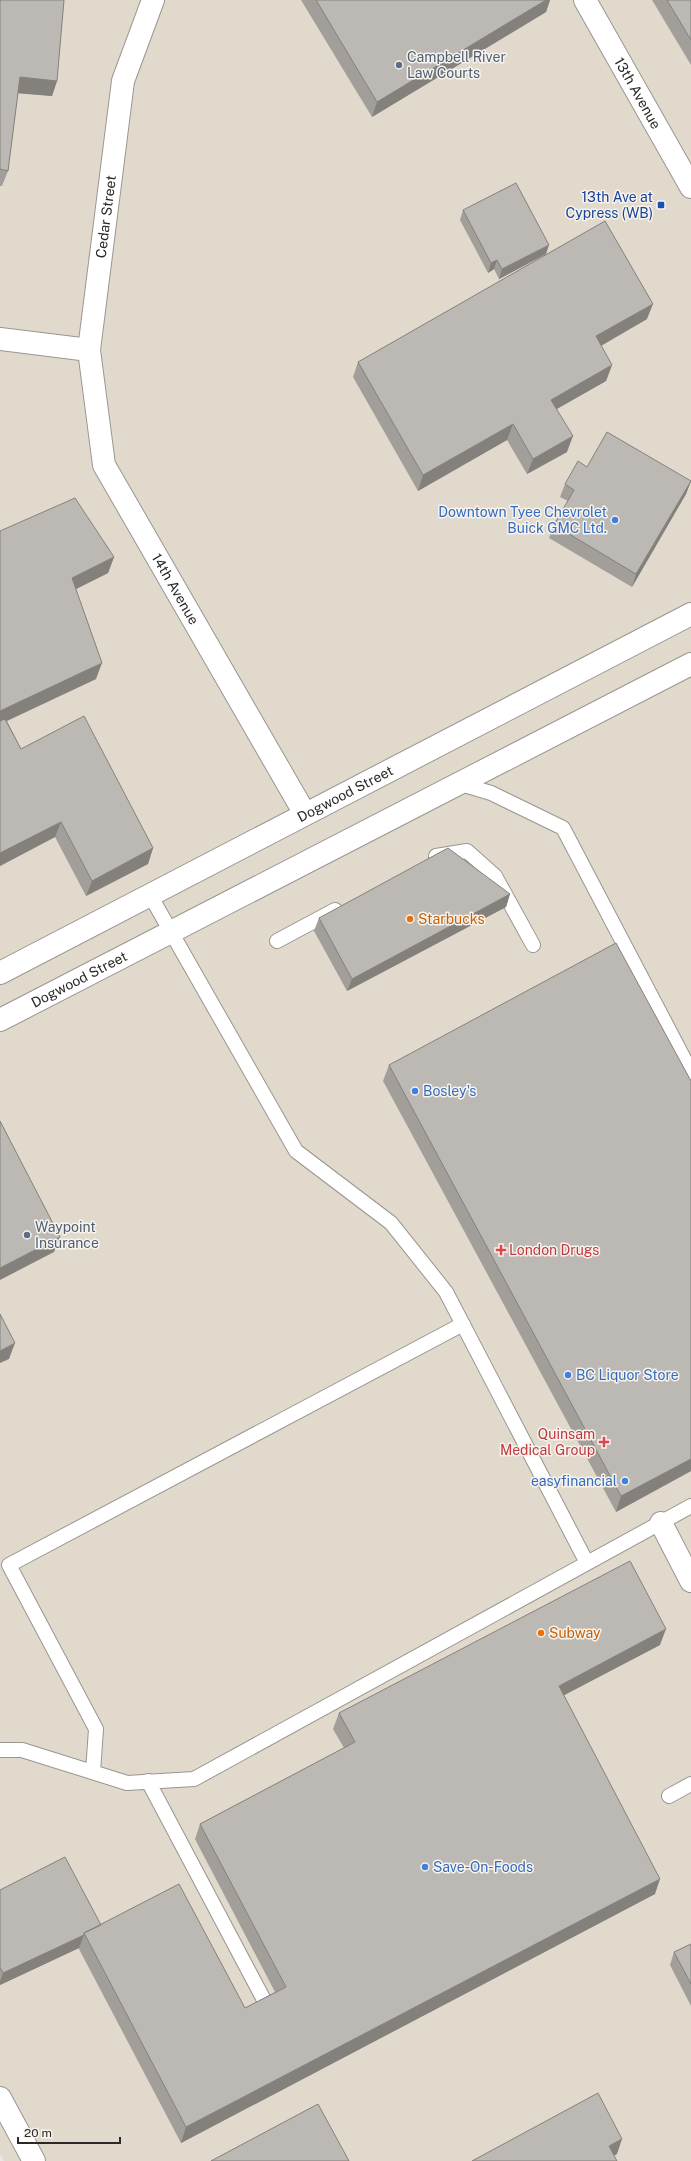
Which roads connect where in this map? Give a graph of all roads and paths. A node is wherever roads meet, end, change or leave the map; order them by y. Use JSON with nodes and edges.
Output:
{"nodes":[{"id":1,"x":153,"y":0,"type":"edge"},
{"id":2,"x":585,"y":0,"type":"edge"},
{"id":3,"x":691,"y":187,"type":"edge"},
{"id":4,"x":0,"y":339,"type":"edge"},
{"id":5,"x":89,"y":350,"type":"junction"},
{"id":6,"x":691,"y":614,"type":"edge"},
{"id":7,"x":691,"y":664,"type":"edge"},
{"id":8,"x":461,"y":784,"type":"junction"},
{"id":9,"x":305,"y":814,"type":"junction"},
{"id":10,"x":422,"y":864,"type":"edge"},
{"id":11,"x":150,"y":895,"type":"junction"},
{"id":12,"x":346,"y":904,"type":"edge"},
{"id":13,"x":171,"y":932,"type":"junction"},
{"id":14,"x":277,"y":941,"type":"dead end"},
{"id":15,"x":534,"y":945,"type":"dead end"},
{"id":16,"x":0,"y":973,"type":"edge"},
{"id":17,"x":0,"y":1020,"type":"edge"},
{"id":18,"x":691,"y":1072,"type":"edge"},
{"id":19,"x":463,"y":1324,"type":"junction"},
{"id":20,"x":691,"y":1506,"type":"edge"},
{"id":21,"x":661,"y":1523,"type":"junction"},
{"id":22,"x":587,"y":1563,"type":"junction"},
{"id":23,"x":6,"y":1575,"type":"edge"},
{"id":24,"x":691,"y":1581,"type":"edge"},
{"id":25,"x":0,"y":1750,"type":"edge"},
{"id":26,"x":93,"y":1772,"type":"junction"},
{"id":27,"x":148,"y":1781,"type":"junction"},
{"id":28,"x":691,"y":1784,"type":"edge"},
{"id":29,"x":669,"y":1796,"type":"dead end"},
{"id":30,"x":264,"y":2000,"type":"edge"},
{"id":31,"x":0,"y":2098,"type":"edge"},
{"id":32,"x":34,"y":2161,"type":"edge"}],
"edges":[{"from":1,"to":5,"type":"main road","name":"Cedar Street"},
{"from":2,"to":3,"type":"main road","name":"13th Avenue"},
{"from":4,"to":5,"type":"main road"},
{"from":5,"to":9,"type":"main road","name":"14th Avenue"},
{"from":6,"to":9,"type":"main road","name":"Dogwood Street"},
{"from":7,"to":8,"type":"main road","name":"Dogwood Street"},
{"from":8,"to":13,"type":"main road","name":"Dogwood Street"},
{"from":8,"to":18,"type":"lane"},
{"from":9,"to":11,"type":"main road","name":"Dogwood Street"},
{"from":10,"to":15,"type":"lane"},
{"from":11,"to":13,"type":"lane"},
{"from":11,"to":16,"type":"main road","name":"Dogwood Street"},
{"from":12,"to":14,"type":"lane"},
{"from":13,"to":17,"type":"main road","name":"Dogwood Street"},
{"from":13,"to":19,"type":"lane"},
{"from":19,"to":22,"type":"lane"},
{"from":19,"to":23,"type":"lane"},
{"from":20,"to":21,"type":"lane"},
{"from":21,"to":22,"type":"lane"},
{"from":21,"to":24,"type":"main road"},
{"from":22,"to":27,"type":"lane"},
{"from":23,"to":26,"type":"lane"},
{"from":25,"to":26,"type":"lane"},
{"from":26,"to":27,"type":"lane"},
{"from":27,"to":30,"type":"lane"},
{"from":28,"to":29,"type":"lane"},
{"from":31,"to":32,"type":"main road"}]}
